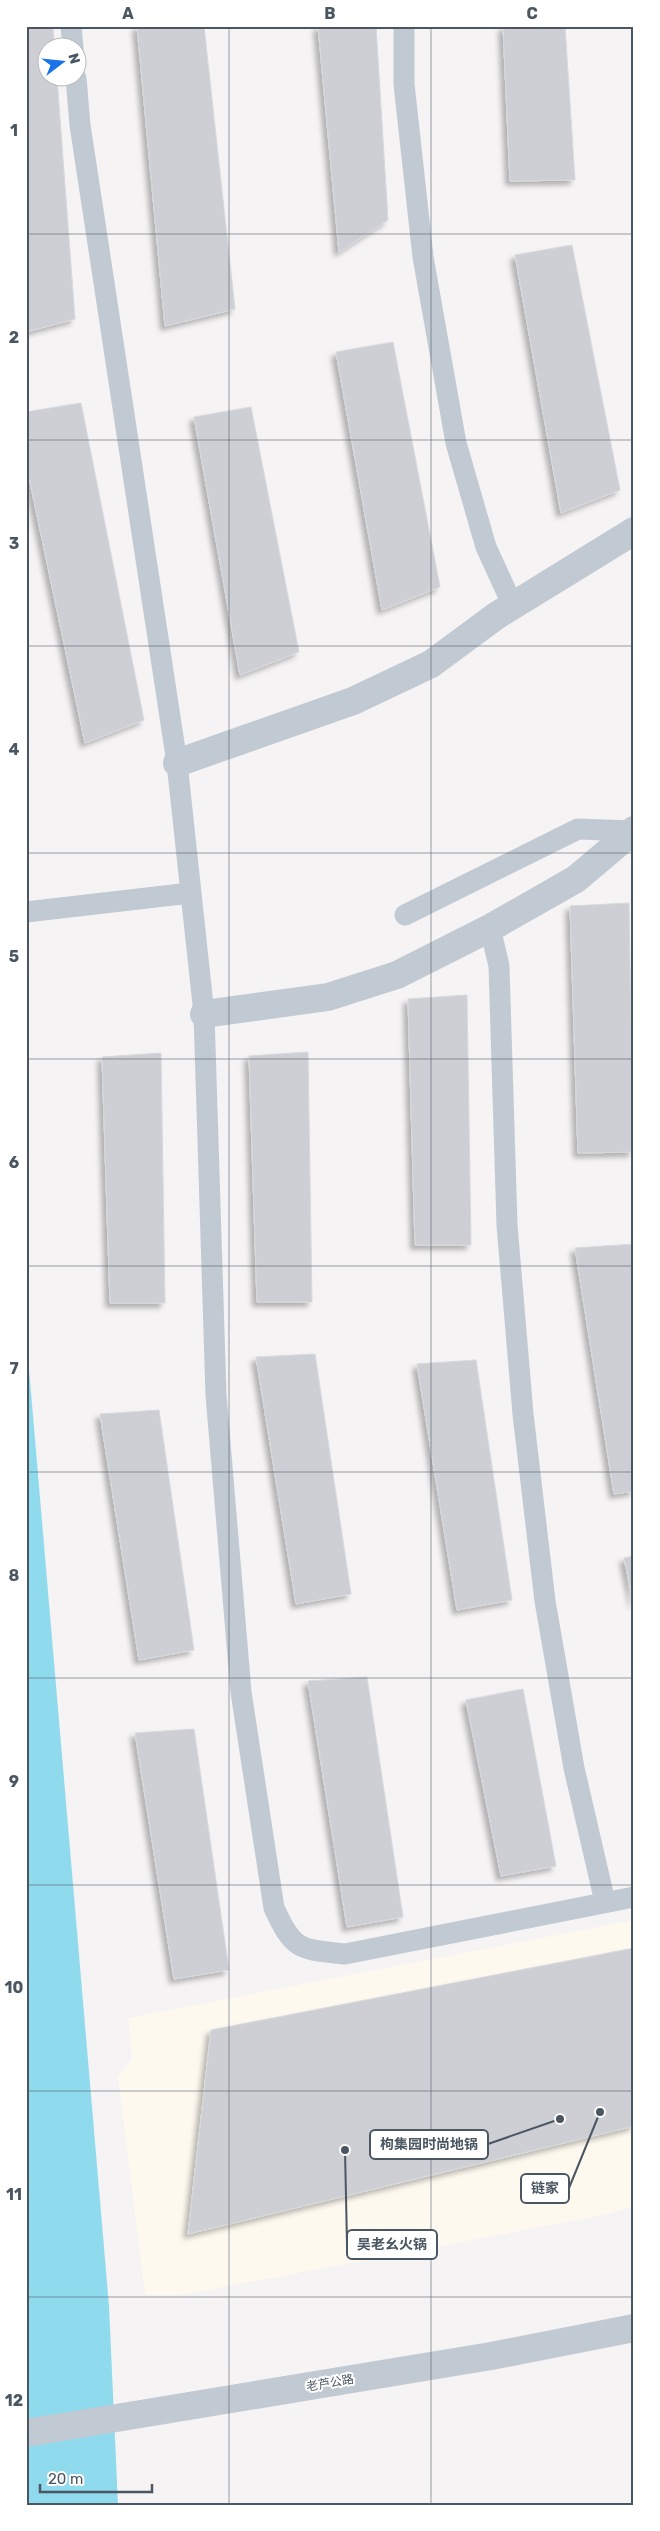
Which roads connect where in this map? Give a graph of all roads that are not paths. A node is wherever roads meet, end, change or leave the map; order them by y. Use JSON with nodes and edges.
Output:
{"nodes":[{"id":1,"x":404,"y":26,"type":"edge"},
{"id":2,"x":77,"y":88,"type":"edge"},
{"id":3,"x":634,"y":530,"type":"edge"},
{"id":4,"x":513,"y":606,"type":"junction"},
{"id":5,"x":177,"y":763,"type":"junction"},
{"id":6,"x":633,"y":831,"type":"edge"},
{"id":7,"x":190,"y":893,"type":"junction"},
{"id":8,"x":26,"y":912,"type":"edge"},
{"id":9,"x":405,"y":915,"type":"dead end"},
{"id":10,"x":490,"y":928,"type":"junction"},
{"id":11,"x":204,"y":1014,"type":"junction"},
{"id":12,"x":634,"y":1897,"type":"edge"},
{"id":13,"x":605,"y":1902,"type":"junction"},
{"id":14,"x":634,"y":2328,"type":"edge"},
{"id":15,"x":26,"y":2433,"type":"edge"}],
"edges":[{"from":1,"to":4,"type":"lane"},
{"from":2,"to":5,"type":"lane"},
{"from":3,"to":4,"type":"street"},
{"from":4,"to":5,"type":"street"},
{"from":5,"to":7,"type":"lane"},
{"from":6,"to":9,"type":"lane"},
{"from":6,"to":10,"type":"street"},
{"from":7,"to":8,"type":"lane"},
{"from":7,"to":11,"type":"lane"},
{"from":10,"to":11,"type":"street"},
{"from":10,"to":13,"type":"lane"},
{"from":11,"to":13,"type":"lane"},
{"from":12,"to":13,"type":"lane"},
{"from":14,"to":15,"type":"street","name":"老芦公路"}]}
